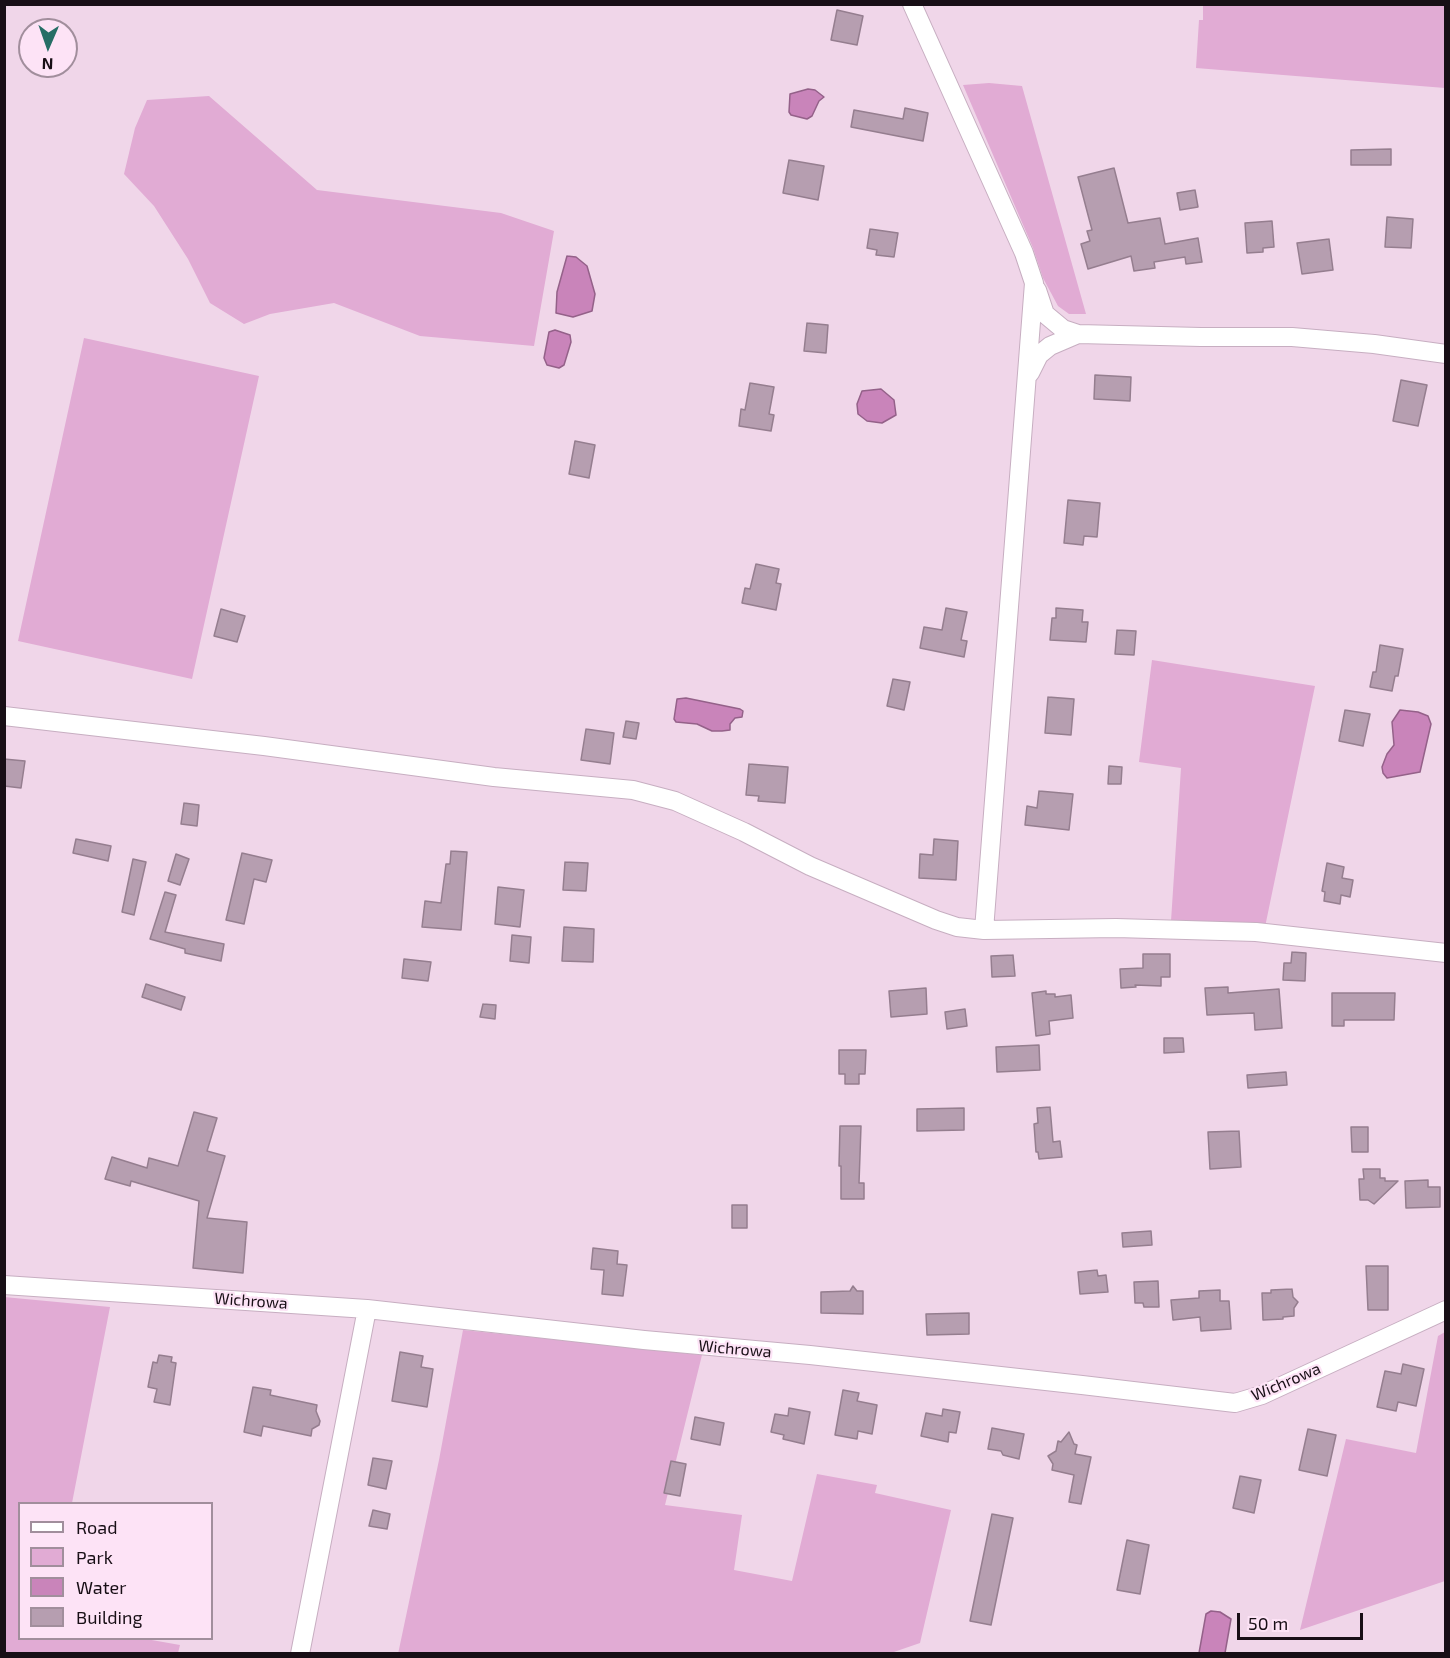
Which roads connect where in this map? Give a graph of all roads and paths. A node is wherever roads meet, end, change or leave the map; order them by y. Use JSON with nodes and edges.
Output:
{"nodes":[{"id":1,"x":912,"y":4,"type":"edge"},
{"id":2,"x":1034,"y":283,"type":"junction"},
{"id":3,"x":1077,"y":334,"type":"junction"},
{"id":4,"x":1446,"y":354,"type":"edge"},
{"id":5,"x":1028,"y":377,"type":"junction"},
{"id":6,"x":4,"y":716,"type":"edge"},
{"id":7,"x":984,"y":930,"type":"junction"},
{"id":8,"x":1446,"y":953,"type":"edge"},
{"id":9,"x":4,"y":1285,"type":"edge"},
{"id":10,"x":367,"y":1309,"type":"junction"},
{"id":11,"x":1446,"y":1310,"type":"edge"},
{"id":12,"x":300,"y":1653,"type":"edge"}],
"edges":[{"from":1,"to":2,"type":"street"},
{"from":2,"to":3,"type":"street"},
{"from":2,"to":5,"type":"street"},
{"from":3,"to":4,"type":"street"},
{"from":3,"to":5,"type":"street"},
{"from":5,"to":7,"type":"street"},
{"from":6,"to":7,"type":"street"},
{"from":7,"to":8,"type":"street"},
{"from":9,"to":10,"type":"street","name":"Wichrowa"},
{"from":10,"to":11,"type":"street","name":"Wichrowa"},
{"from":10,"to":12,"type":"street"}]}
